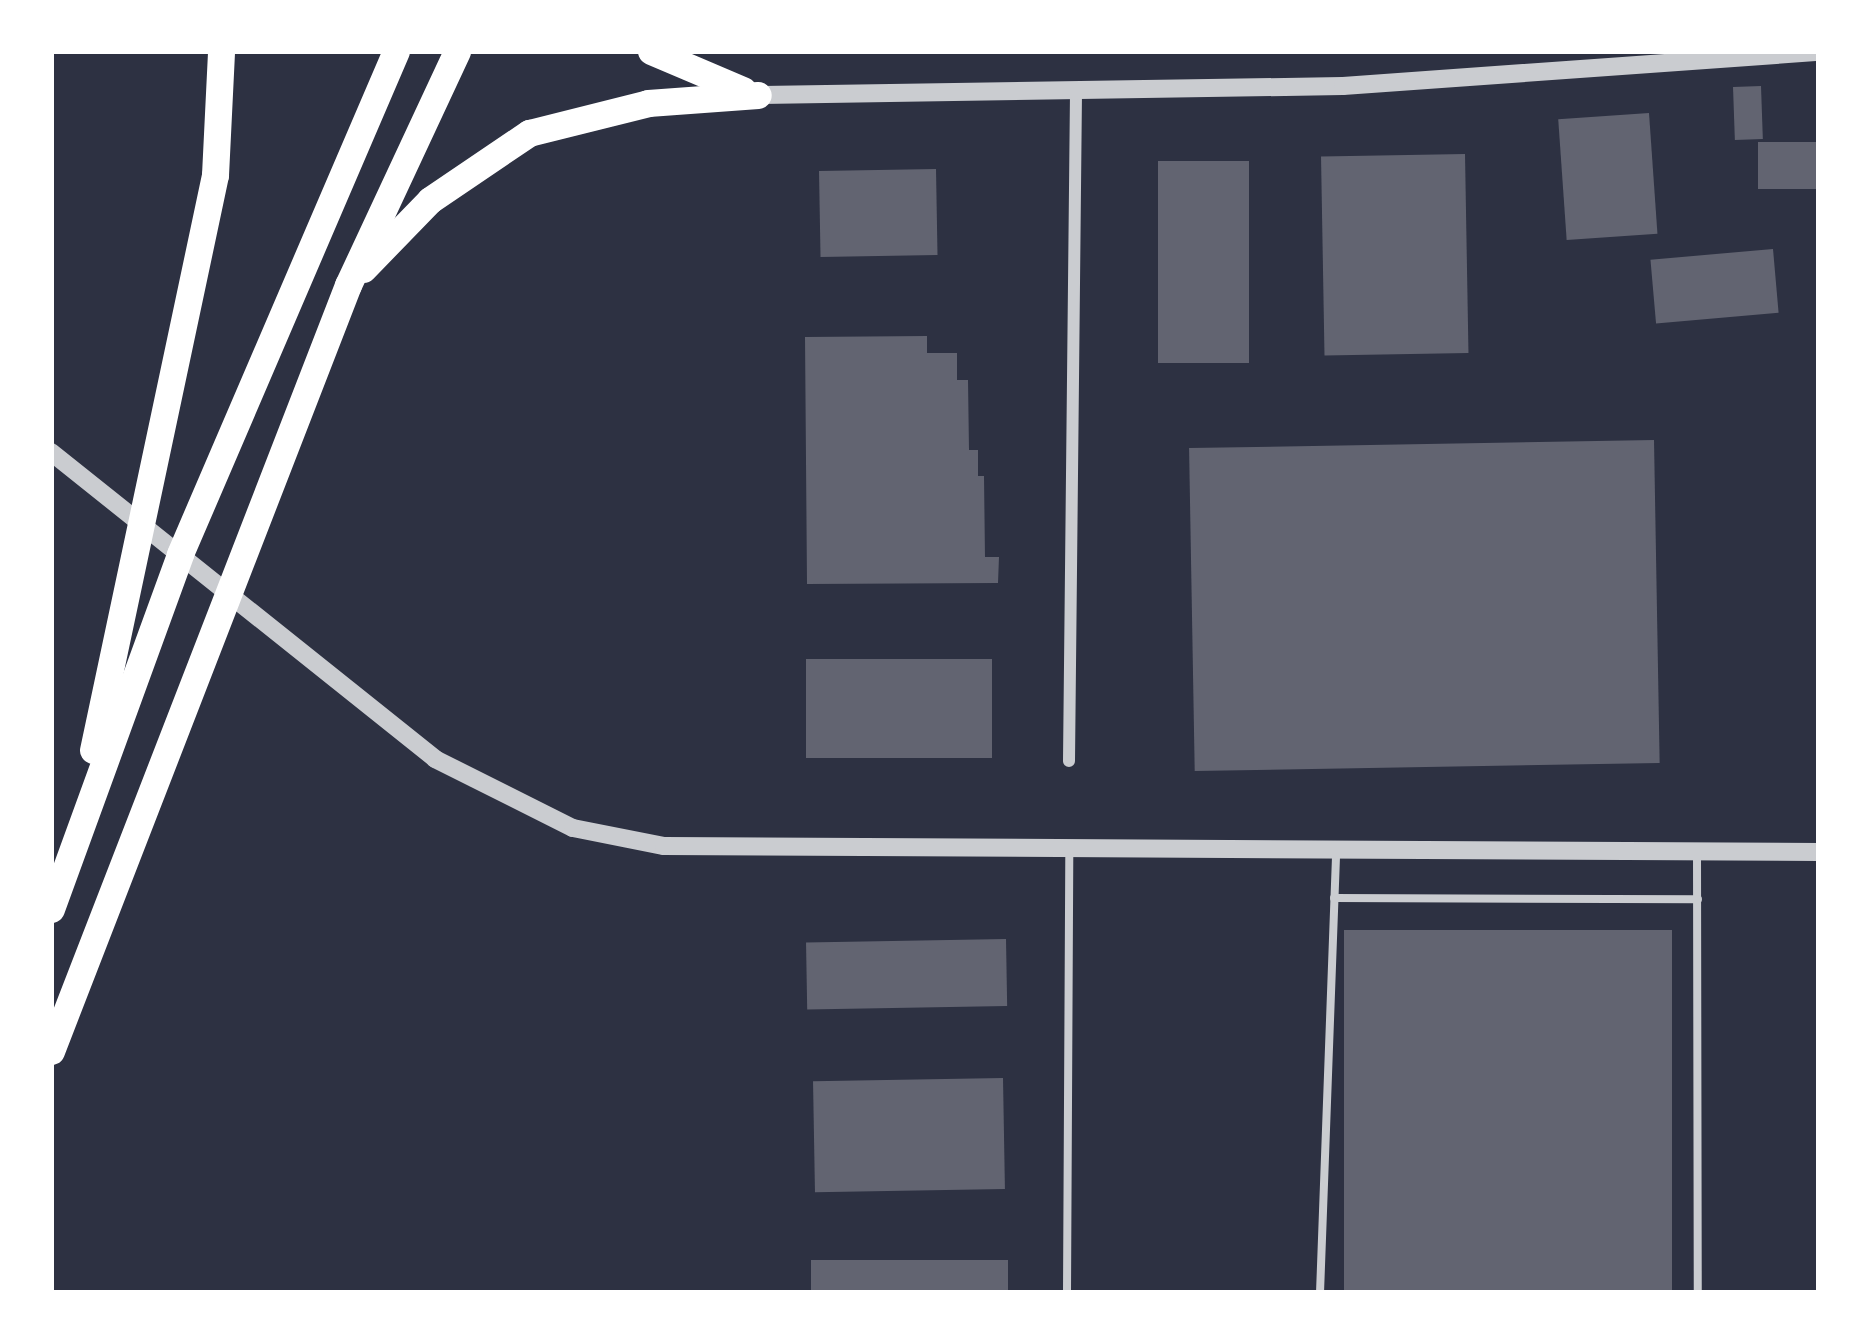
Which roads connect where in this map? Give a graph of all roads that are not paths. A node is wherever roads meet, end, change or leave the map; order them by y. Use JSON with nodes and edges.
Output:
{"nodes":[{"id":1,"x":220,"y":51,"type":"edge"},
{"id":2,"x":396,"y":51,"type":"edge"},
{"id":3,"x":457,"y":51,"type":"edge"},
{"id":4,"x":651,"y":51,"type":"edge"},
{"id":5,"x":1819,"y":52,"type":"edge"},
{"id":6,"x":1076,"y":92,"type":"junction"},
{"id":7,"x":758,"y":95,"type":"junction"},
{"id":8,"x":348,"y":286,"type":"junction"},
{"id":9,"x":51,"y":452,"type":"edge"},
{"id":10,"x":1069,"y":760,"type":"dead end"},
{"id":11,"x":1070,"y":850,"type":"junction"},
{"id":12,"x":1336,"y":851,"type":"junction"},
{"id":13,"x":1697,"y":852,"type":"junction"},
{"id":14,"x":1819,"y":853,"type":"edge"},
{"id":15,"x":1334,"y":898,"type":"junction"},
{"id":16,"x":1698,"y":898,"type":"junction"},
{"id":17,"x":53,"y":904,"type":"edge"},
{"id":18,"x":51,"y":1051,"type":"edge"},
{"id":19,"x":1067,"y":1293,"type":"edge"},
{"id":20,"x":1320,"y":1293,"type":"edge"},
{"id":21,"x":1698,"y":1293,"type":"edge"}],
"edges":[{"from":1,"to":17,"type":"highway"},
{"from":2,"to":17,"type":"highway"},
{"from":3,"to":8,"type":"highway"},
{"from":4,"to":7,"type":"highway"},
{"from":5,"to":6,"type":"street"},
{"from":6,"to":7,"type":"street"},
{"from":6,"to":10,"type":"street"},
{"from":7,"to":8,"type":"highway"},
{"from":8,"to":18,"type":"highway"},
{"from":9,"to":11,"type":"street"},
{"from":11,"to":12,"type":"street"},
{"from":11,"to":19,"type":"lane"},
{"from":12,"to":13,"type":"street"},
{"from":12,"to":15,"type":"lane"},
{"from":13,"to":14,"type":"street"},
{"from":13,"to":16,"type":"lane"},
{"from":15,"to":16,"type":"lane"},
{"from":15,"to":20,"type":"lane"},
{"from":16,"to":21,"type":"lane"}]}
